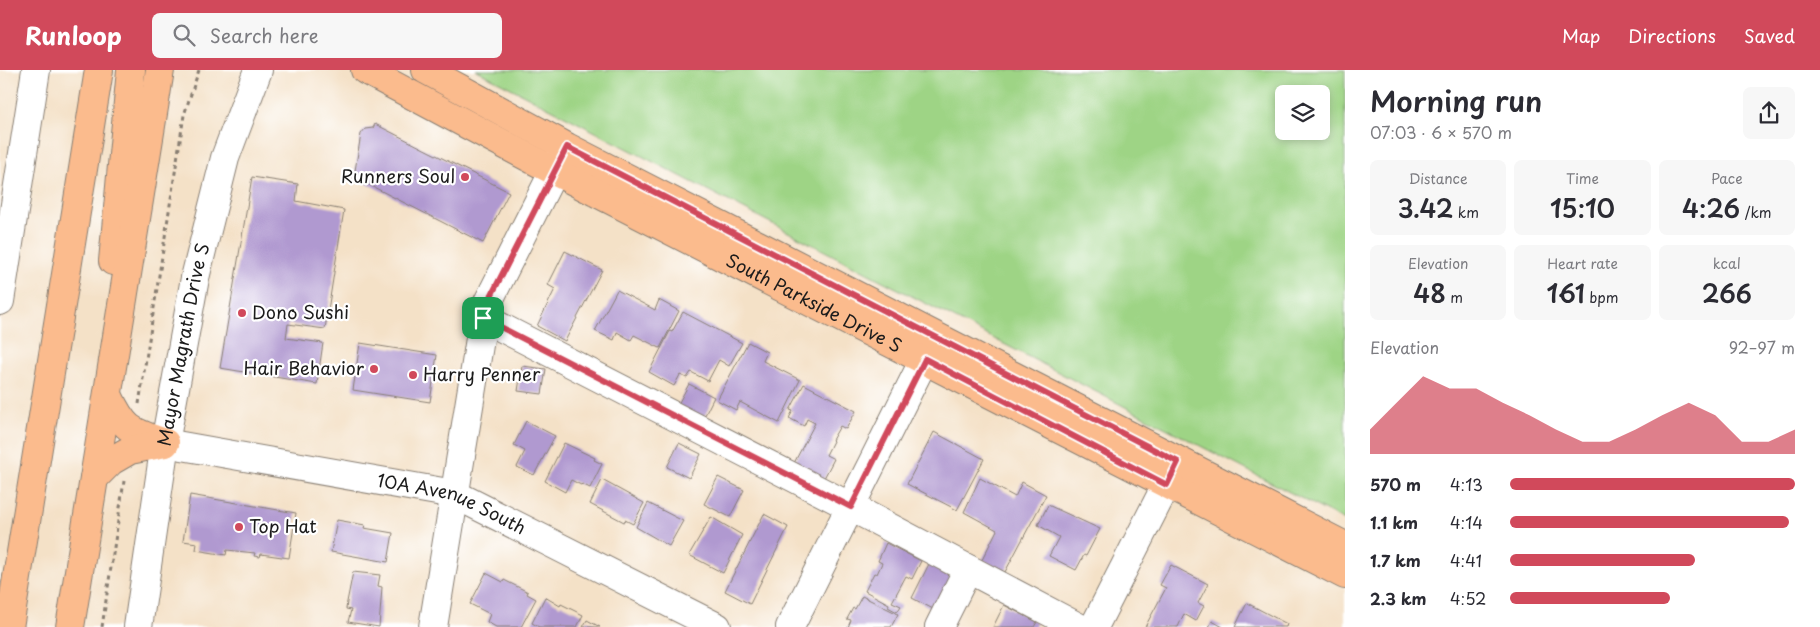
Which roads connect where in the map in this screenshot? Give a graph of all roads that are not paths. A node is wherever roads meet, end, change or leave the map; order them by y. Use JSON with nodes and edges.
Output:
{"nodes":[{"id":1,"x":36,"y":70,"type":"edge"},
{"id":2,"x":99,"y":70,"type":"edge"},
{"id":3,"x":131,"y":70,"type":"edge"},
{"id":4,"x":160,"y":70,"type":"edge"},
{"id":5,"x":258,"y":70,"type":"edge"},
{"id":6,"x":365,"y":70,"type":"edge"},
{"id":7,"x":426,"y":70,"type":"edge"},
{"id":8,"x":567,"y":147,"type":"junction"},
{"id":9,"x":554,"y":171,"type":"junction"},
{"id":10,"x":125,"y":296,"type":"junction"},
{"id":11,"x":0,"y":301,"type":"edge"},
{"id":12,"x":483,"y":318,"type":"junction"},
{"id":13,"x":931,"y":348,"type":"junction"},
{"id":14,"x":109,"y":397,"type":"junction"},
{"id":15,"x":165,"y":443,"type":"junction"},
{"id":16,"x":1173,"y":473,"type":"junction"},
{"id":17,"x":94,"y":478,"type":"junction"},
{"id":18,"x":454,"y":494,"type":"junction"},
{"id":19,"x":851,"y":507,"type":"junction"},
{"id":20,"x":1345,"y":546,"type":"edge"},
{"id":21,"x":968,"y":570,"type":"junction"},
{"id":22,"x":1345,"y":575,"type":"edge"},
{"id":23,"x":9,"y":627,"type":"edge"},
{"id":24,"x":70,"y":627,"type":"edge"},
{"id":25,"x":138,"y":627,"type":"edge"},
{"id":26,"x":433,"y":627,"type":"edge"},
{"id":27,"x":717,"y":627,"type":"edge"},
{"id":28,"x":790,"y":627,"type":"edge"},
{"id":29,"x":939,"y":627,"type":"edge"},
{"id":30,"x":1078,"y":627,"type":"edge"},
{"id":31,"x":1094,"y":627,"type":"edge"}],
"edges":[{"from":1,"to":11,"type":"street"},
{"from":2,"to":23,"type":"main road"},
{"from":3,"to":10,"type":"main road"},
{"from":4,"to":10,"type":"main road"},
{"from":5,"to":15,"type":"street","name":"Mayor Magrath Drive S"},
{"from":6,"to":9,"type":"main road","name":"South Parkside Drive S"},
{"from":7,"to":8,"type":"main road","name":"South Parkside Drive S"},
{"from":8,"to":9,"type":"street"},
{"from":8,"to":13,"type":"main road","name":"South Parkside Drive S"},
{"from":9,"to":12,"type":"street"},
{"from":9,"to":13,"type":"main road","name":"South Parkside Drive S"},
{"from":10,"to":14,"type":"main road"},
{"from":12,"to":18,"type":"street"},
{"from":12,"to":19,"type":"street"},
{"from":13,"to":16,"type":"main road","name":"South Parkside Drive S"},
{"from":13,"to":19,"type":"street"},
{"from":14,"to":15,"type":"main road"},
{"from":14,"to":17,"type":"main road"},
{"from":15,"to":17,"type":"main road"},
{"from":15,"to":18,"type":"street","name":"10A Avenue South"},
{"from":15,"to":25,"type":"street","name":"Mayor Magrath Drive S"},
{"from":16,"to":20,"type":"main road","name":"South Parkside Drive S"},
{"from":16,"to":22,"type":"main road","name":"South Parkside Drive S"},
{"from":16,"to":31,"type":"street"},
{"from":17,"to":24,"type":"main road"},
{"from":18,"to":26,"type":"street"},
{"from":18,"to":27,"type":"street","name":"10A Avenue South"},
{"from":19,"to":21,"type":"street"},
{"from":19,"to":28,"type":"street"},
{"from":21,"to":29,"type":"street"},
{"from":21,"to":30,"type":"street"}]}
